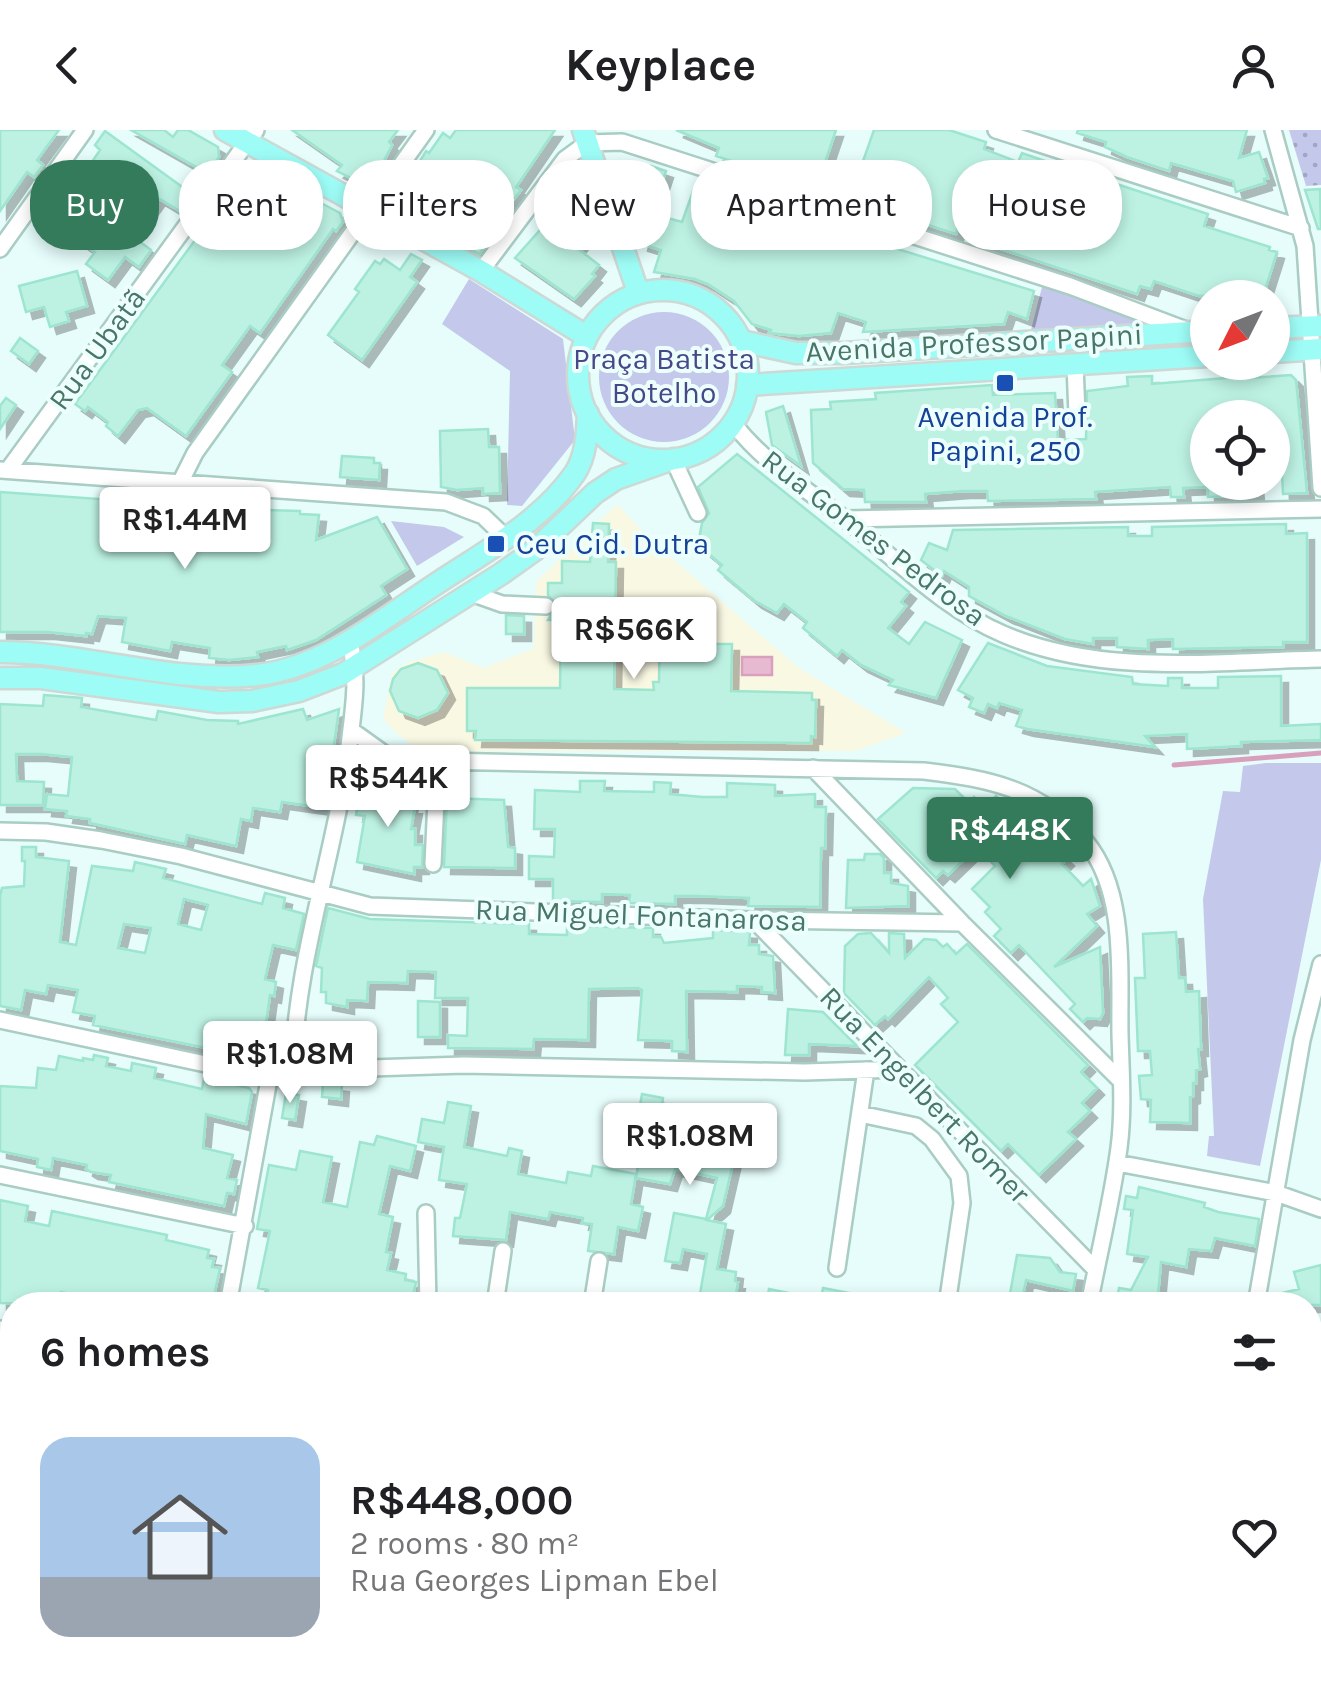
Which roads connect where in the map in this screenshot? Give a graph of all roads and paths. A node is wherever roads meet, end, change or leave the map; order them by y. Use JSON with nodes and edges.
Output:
{"nodes":[{"id":1,"x":85,"y":130,"type":"edge"},
{"id":2,"x":225,"y":130,"type":"edge"},
{"id":3,"x":426,"y":130,"type":"edge"},
{"id":4,"x":996,"y":130,"type":"edge"},
{"id":5,"x":1273,"y":130,"type":"edge"},
{"id":6,"x":252,"y":136,"type":"edge"},
{"id":7,"x":585,"y":136,"type":"edge"},
{"id":8,"x":405,"y":160,"type":"edge"},
{"id":9,"x":593,"y":160,"type":"edge"},
{"id":10,"x":343,"y":194,"type":"edge"},
{"id":11,"x":1301,"y":228,"type":"junction"},
{"id":12,"x":1313,"y":245,"type":"edge"},
{"id":13,"x":343,"y":246,"type":"edge"},
{"id":14,"x":0,"y":249,"type":"edge"},
{"id":15,"x":442,"y":250,"type":"edge"},
{"id":16,"x":623,"y":250,"type":"edge"},
{"id":17,"x":481,"y":271,"type":"junction"},
{"id":18,"x":638,"y":292,"type":"junction"},
{"id":19,"x":1316,"y":326,"type":"edge"},
{"id":20,"x":1290,"y":327,"type":"edge"},
{"id":21,"x":1190,"y":328,"type":"edge"},
{"id":22,"x":1190,"y":333,"type":"edge"},
{"id":23,"x":586,"y":336,"type":"junction"},
{"id":24,"x":1116,"y":337,"type":"junction"},
{"id":25,"x":741,"y":342,"type":"junction"},
{"id":26,"x":1316,"y":349,"type":"edge"},
{"id":27,"x":1290,"y":351,"type":"edge"},
{"id":28,"x":1190,"y":357,"type":"edge"},
{"id":29,"x":1116,"y":362,"type":"junction"},
{"id":30,"x":1075,"y":364,"type":"junction"},
{"id":31,"x":748,"y":385,"type":"junction"},
{"id":32,"x":588,"y":414,"type":"junction"},
{"id":33,"x":1077,"y":416,"type":"dead end"},
{"id":34,"x":733,"y":423,"type":"junction"},
{"id":35,"x":673,"y":459,"type":"junction"},
{"id":36,"x":4,"y":470,"type":"edge"},
{"id":37,"x":181,"y":481,"type":"junction"},
{"id":38,"x":1321,"y":488,"type":"edge"},
{"id":39,"x":1321,"y":509,"type":"edge"},
{"id":40,"x":698,"y":513,"type":"dead end"},
{"id":41,"x":846,"y":519,"type":"junction"},
{"id":42,"x":506,"y":538,"type":"junction"},
{"id":43,"x":472,"y":593,"type":"junction"},
{"id":44,"x":546,"y":606,"type":"dead end"},
{"id":45,"x":349,"y":640,"type":"junction"},
{"id":46,"x":0,"y":652,"type":"edge"},
{"id":47,"x":1321,"y":659,"type":"edge"},
{"id":48,"x":357,"y":666,"type":"junction"},
{"id":49,"x":0,"y":678,"type":"edge"},
{"id":50,"x":351,"y":730,"type":"junction"},
{"id":51,"x":393,"y":760,"type":"junction"},
{"id":52,"x":431,"y":761,"type":"junction"},
{"id":53,"x":814,"y":768,"type":"junction"},
{"id":54,"x":346,"y":770,"type":"junction"},
{"id":55,"x":0,"y":832,"type":"edge"},
{"id":56,"x":433,"y":864,"type":"dead end"},
{"id":57,"x":322,"y":892,"type":"junction"},
{"id":58,"x":754,"y":920,"type":"junction"},
{"id":59,"x":962,"y":923,"type":"junction"},
{"id":60,"x":1321,"y":964,"type":"edge"},
{"id":61,"x":0,"y":1020,"type":"edge"},
{"id":62,"x":1302,"y":1040,"type":"junction"},
{"id":63,"x":1321,"y":1040,"type":"edge"},
{"id":64,"x":899,"y":1069,"type":"junction"},
{"id":65,"x":866,"y":1070,"type":"junction"},
{"id":66,"x":293,"y":1072,"type":"junction"},
{"id":67,"x":270,"y":1074,"type":"junction"},
{"id":68,"x":1122,"y":1081,"type":"junction"},
{"id":69,"x":860,"y":1114,"type":"junction"},
{"id":70,"x":1117,"y":1163,"type":"junction"},
{"id":71,"x":0,"y":1175,"type":"edge"},
{"id":72,"x":1276,"y":1193,"type":"junction"},
{"id":73,"x":1321,"y":1209,"type":"edge"},
{"id":74,"x":426,"y":1213,"type":"dead end"},
{"id":75,"x":245,"y":1226,"type":"junction"},
{"id":76,"x":503,"y":1251,"type":"dead end"},
{"id":77,"x":598,"y":1261,"type":"dead end"},
{"id":78,"x":836,"y":1268,"type":"dead end"},
{"id":79,"x":1096,"y":1270,"type":"junction"},
{"id":80,"x":231,"y":1292,"type":"edge"},
{"id":81,"x":428,"y":1292,"type":"edge"},
{"id":82,"x":497,"y":1292,"type":"edge"},
{"id":83,"x":594,"y":1292,"type":"edge"},
{"id":84,"x":949,"y":1292,"type":"edge"},
{"id":85,"x":1092,"y":1292,"type":"edge"},
{"id":86,"x":1258,"y":1292,"type":"edge"}],
"edges":[{"from":1,"to":14,"type":"street"},
{"from":2,"to":6,"type":"main road"},
{"from":3,"to":8,"type":"street"},
{"from":4,"to":11,"type":"street"},
{"from":5,"to":11,"type":"street"},
{"from":6,"to":10,"type":"main road"},
{"from":6,"to":36,"type":"street","name":"Rua Ubatã"},
{"from":7,"to":9,"type":"main road"},
{"from":7,"to":17,"type":"street"},
{"from":7,"to":21,"type":"street"},
{"from":11,"to":12,"type":"street"},
{"from":12,"to":19,"type":"street"},
{"from":13,"to":37,"type":"street"},
{"from":15,"to":17,"type":"main road"},
{"from":16,"to":18,"type":"main road"},
{"from":17,"to":23,"type":"main road"},
{"from":18,"to":23,"type":"main road"},
{"from":18,"to":25,"type":"main road"},
{"from":19,"to":20,"type":"main road"},
{"from":19,"to":26,"type":"street"},
{"from":22,"to":24,"type":"main road","name":"Avenida Professor Papini"},
{"from":23,"to":32,"type":"main road"},
{"from":24,"to":25,"type":"main road","name":"Avenida Professor Papini"},
{"from":24,"to":29,"type":"main road"},
{"from":25,"to":31,"type":"main road"},
{"from":26,"to":27,"type":"main road"},
{"from":26,"to":38,"type":"street"},
{"from":28,"to":29,"type":"main road","name":"Avenida Professor Papini"},
{"from":29,"to":30,"type":"main road","name":"Avenida Professor Papini"},
{"from":30,"to":31,"type":"main road","name":"Avenida Professor Papini"},
{"from":30,"to":33,"type":"street"},
{"from":31,"to":34,"type":"main road"},
{"from":32,"to":35,"type":"main road"},
{"from":32,"to":42,"type":"main road"},
{"from":34,"to":35,"type":"main road"},
{"from":34,"to":41,"type":"street","name":"Rua Gomes Pedrosa"},
{"from":35,"to":40,"type":"street"},
{"from":35,"to":43,"type":"main road"},
{"from":36,"to":37,"type":"street"},
{"from":37,"to":42,"type":"street"},
{"from":39,"to":41,"type":"street"},
{"from":41,"to":47,"type":"street","name":"Rua Gomes Pedrosa"},
{"from":42,"to":45,"type":"main road"},
{"from":43,"to":44,"type":"street"},
{"from":43,"to":48,"type":"main road"},
{"from":45,"to":46,"type":"main road"},
{"from":45,"to":48,"type":"street"},
{"from":48,"to":49,"type":"main road"},
{"from":48,"to":50,"type":"street"},
{"from":50,"to":51,"type":"street"},
{"from":50,"to":54,"type":"street"},
{"from":51,"to":52,"type":"street"},
{"from":51,"to":54,"type":"street"},
{"from":52,"to":53,"type":"street"},
{"from":52,"to":56,"type":"street"},
{"from":53,"to":59,"type":"street"},
{"from":53,"to":68,"type":"street"},
{"from":54,"to":57,"type":"street"},
{"from":55,"to":57,"type":"street","name":"Rua Miguel Fontanarosa"},
{"from":57,"to":58,"type":"street","name":"Rua Miguel Fontanarosa"},
{"from":57,"to":66,"type":"street"},
{"from":58,"to":59,"type":"street","name":"Rua Miguel Fontanarosa"},
{"from":58,"to":64,"type":"street","name":"Rua Engelbert Romer"},
{"from":59,"to":68,"type":"street"},
{"from":60,"to":62,"type":"street"},
{"from":61,"to":67,"type":"street"},
{"from":62,"to":63,"type":"street"},
{"from":62,"to":72,"type":"street"},
{"from":64,"to":65,"type":"street"},
{"from":64,"to":79,"type":"street","name":"Rua Engelbert Romer"},
{"from":65,"to":66,"type":"street"},
{"from":65,"to":69,"type":"street"},
{"from":66,"to":67,"type":"street"},
{"from":67,"to":75,"type":"street"},
{"from":68,"to":70,"type":"street"},
{"from":69,"to":78,"type":"street"},
{"from":69,"to":84,"type":"street"},
{"from":70,"to":72,"type":"street"},
{"from":70,"to":79,"type":"street"},
{"from":71,"to":75,"type":"street"},
{"from":72,"to":73,"type":"street"},
{"from":72,"to":86,"type":"street"},
{"from":74,"to":81,"type":"street"},
{"from":75,"to":80,"type":"street"},
{"from":76,"to":82,"type":"street"},
{"from":77,"to":83,"type":"street"},
{"from":79,"to":85,"type":"street"}]}
